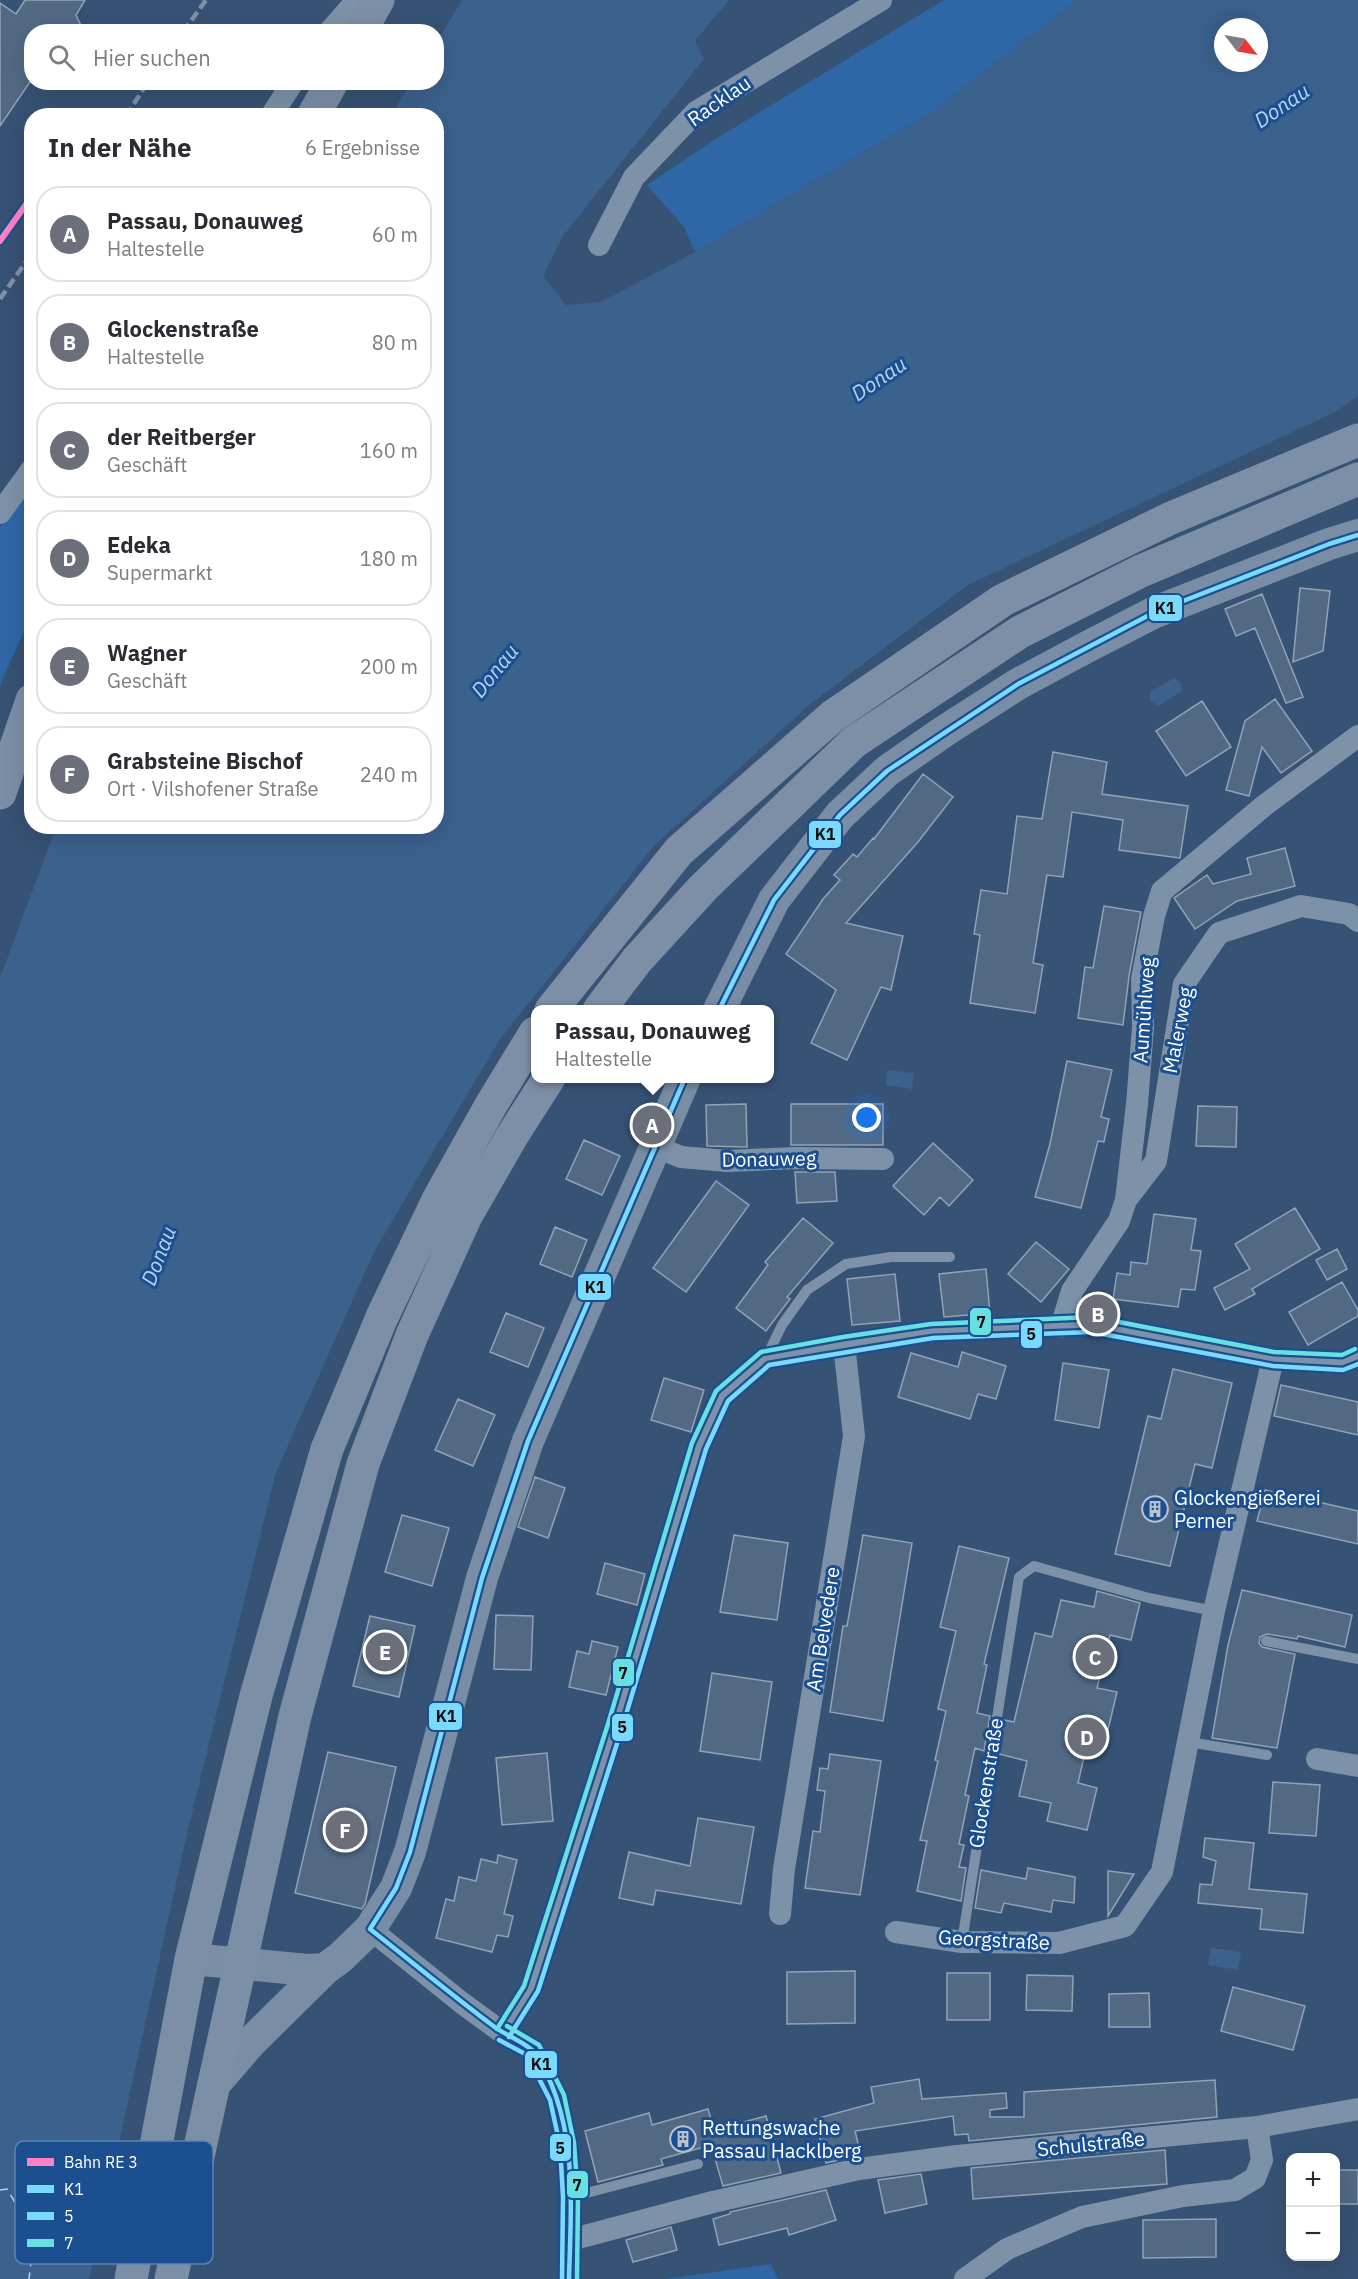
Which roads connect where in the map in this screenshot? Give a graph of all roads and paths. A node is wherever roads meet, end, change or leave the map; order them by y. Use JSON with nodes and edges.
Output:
{"nodes":[{"id":1,"x":357,"y":0,"type":"edge"},
{"id":2,"x":378,"y":0,"type":"edge"},
{"id":3,"x":881,"y":0,"type":"edge"},
{"id":4,"x":336,"y":24,"type":"edge"},
{"id":5,"x":364,"y":24,"type":"edge"},
{"id":6,"x":288,"y":90,"type":"edge"},
{"id":7,"x":328,"y":90,"type":"edge"},
{"id":8,"x":275,"y":108,"type":"edge"},
{"id":9,"x":317,"y":108,"type":"edge"},
{"id":10,"x":599,"y":245,"type":"dead end"},
{"id":11,"x":1358,"y":440,"type":"edge"},
{"id":12,"x":1358,"y":478,"type":"edge"},
{"id":13,"x":24,"y":480,"type":"edge"},
{"id":14,"x":5,"y":507,"type":"edge"},
{"id":15,"x":1358,"y":535,"type":"edge"},
{"id":16,"x":24,"y":692,"type":"edge"},
{"id":17,"x":24,"y":723,"type":"edge"},
{"id":18,"x":1355,"y":738,"type":"edge"},
{"id":19,"x":0,"y":745,"type":"edge"},
{"id":20,"x":0,"y":793,"type":"edge"},
{"id":21,"x":1358,"y":921,"type":"edge"},
{"id":22,"x":555,"y":1005,"type":"edge"},
{"id":23,"x":603,"y":1005,"type":"edge"},
{"id":24,"x":722,"y":1005,"type":"edge"},
{"id":25,"x":531,"y":1040,"type":"edge"},
{"id":26,"x":546,"y":1083,"type":"edge"},
{"id":27,"x":684,"y":1083,"type":"edge"},
{"id":28,"x":656,"y":1148,"type":"junction"},
{"id":29,"x":884,"y":1159,"type":"dead end"},
{"id":30,"x":1126,"y":1200,"type":"junction"},
{"id":31,"x":950,"y":1257,"type":"dead end"},
{"id":32,"x":1061,"y":1327,"type":"junction"},
{"id":33,"x":844,"y":1344,"type":"junction"},
{"id":34,"x":1358,"y":1356,"type":"edge"},
{"id":35,"x":766,"y":1358,"type":"junction"},
{"id":36,"x":1273,"y":1359,"type":"junction"},
{"id":37,"x":1214,"y":1611,"type":"junction"},
{"id":38,"x":1266,"y":1641,"type":"dead end"},
{"id":39,"x":1358,"y":1659,"type":"edge"},
{"id":40,"x":1189,"y":1742,"type":"junction"},
{"id":41,"x":1267,"y":1755,"type":"dead end"},
{"id":42,"x":1317,"y":1760,"type":"dead end"},
{"id":43,"x":1358,"y":1766,"type":"edge"},
{"id":44,"x":780,"y":1914,"type":"dead end"},
{"id":45,"x":370,"y":1929,"type":"junction"},
{"id":46,"x":896,"y":1932,"type":"dead end"},
{"id":47,"x":962,"y":1942,"type":"junction"},
{"id":48,"x":191,"y":1959,"type":"junction"},
{"id":49,"x":242,"y":1964,"type":"junction"},
{"id":50,"x":325,"y":1969,"type":"junction"},
{"id":51,"x":503,"y":2033,"type":"junction"},
{"id":52,"x":213,"y":2086,"type":"junction"},
{"id":53,"x":1358,"y":2109,"type":"edge"},
{"id":54,"x":1257,"y":2127,"type":"junction"},
{"id":55,"x":157,"y":2141,"type":"edge"},
{"id":56,"x":201,"y":2141,"type":"edge"},
{"id":57,"x":698,"y":2164,"type":"dead end"},
{"id":58,"x":571,"y":2197,"type":"junction"},
{"id":59,"x":570,"y":2240,"type":"junction"},
{"id":60,"x":134,"y":2264,"type":"edge"},
{"id":61,"x":174,"y":2264,"type":"edge"},
{"id":62,"x":131,"y":2279,"type":"edge"},
{"id":63,"x":171,"y":2279,"type":"edge"},
{"id":64,"x":569,"y":2279,"type":"edge"},
{"id":65,"x":965,"y":2279,"type":"edge"}],
"edges":[{"from":1,"to":4,"type":"street"},
{"from":2,"to":5,"type":"main road"},
{"from":3,"to":10,"type":"street","name":"Racklau"},
{"from":6,"to":8,"type":"street"},
{"from":7,"to":9,"type":"main road"},
{"from":11,"to":22,"type":"main road"},
{"from":12,"to":23,"type":"main road"},
{"from":13,"to":14,"type":"street"},
{"from":15,"to":24,"type":"street"},
{"from":16,"to":19,"type":"main road"},
{"from":17,"to":20,"type":"main road"},
{"from":18,"to":30,"type":"street","name":"Aumühlweg"},
{"from":21,"to":30,"type":"street","name":"Malerweg"},
{"from":25,"to":48,"type":"main road"},
{"from":26,"to":49,"type":"main road"},
{"from":27,"to":28,"type":"street"},
{"from":28,"to":29,"type":"street","name":"Donauweg"},
{"from":28,"to":45,"type":"street"},
{"from":30,"to":32,"type":"street","name":"Aumühlweg"},
{"from":31,"to":35,"type":"lane"},
{"from":32,"to":33,"type":"street"},
{"from":32,"to":36,"type":"street"},
{"from":33,"to":35,"type":"street"},
{"from":33,"to":44,"type":"street","name":"Am Belvedere"},
{"from":34,"to":36,"type":"street"},
{"from":35,"to":51,"type":"street"},
{"from":36,"to":37,"type":"street"},
{"from":37,"to":40,"type":"street"},
{"from":37,"to":47,"type":"lane","name":"Glockenstraße"},
{"from":38,"to":39,"type":"lane"},
{"from":40,"to":41,"type":"lane"},
{"from":40,"to":47,"type":"street","name":"Georgstraße"},
{"from":42,"to":43,"type":"street"},
{"from":45,"to":50,"type":"street"},
{"from":45,"to":51,"type":"street"},
{"from":46,"to":47,"type":"street","name":"Georgstraße"},
{"from":48,"to":49,"type":"street"},
{"from":48,"to":55,"type":"main road"},
{"from":49,"to":50,"type":"street"},
{"from":49,"to":52,"type":"main road"},
{"from":50,"to":52,"type":"street"},
{"from":51,"to":58,"type":"street"},
{"from":52,"to":56,"type":"main road"},
{"from":53,"to":54,"type":"street","name":"Schulstraße"},
{"from":54,"to":59,"type":"street","name":"Schulstraße"},
{"from":54,"to":65,"type":"street"},
{"from":57,"to":58,"type":"lane"},
{"from":58,"to":59,"type":"street"},
{"from":59,"to":64,"type":"street"},
{"from":60,"to":62,"type":"main road"},
{"from":61,"to":63,"type":"main road"}]}
